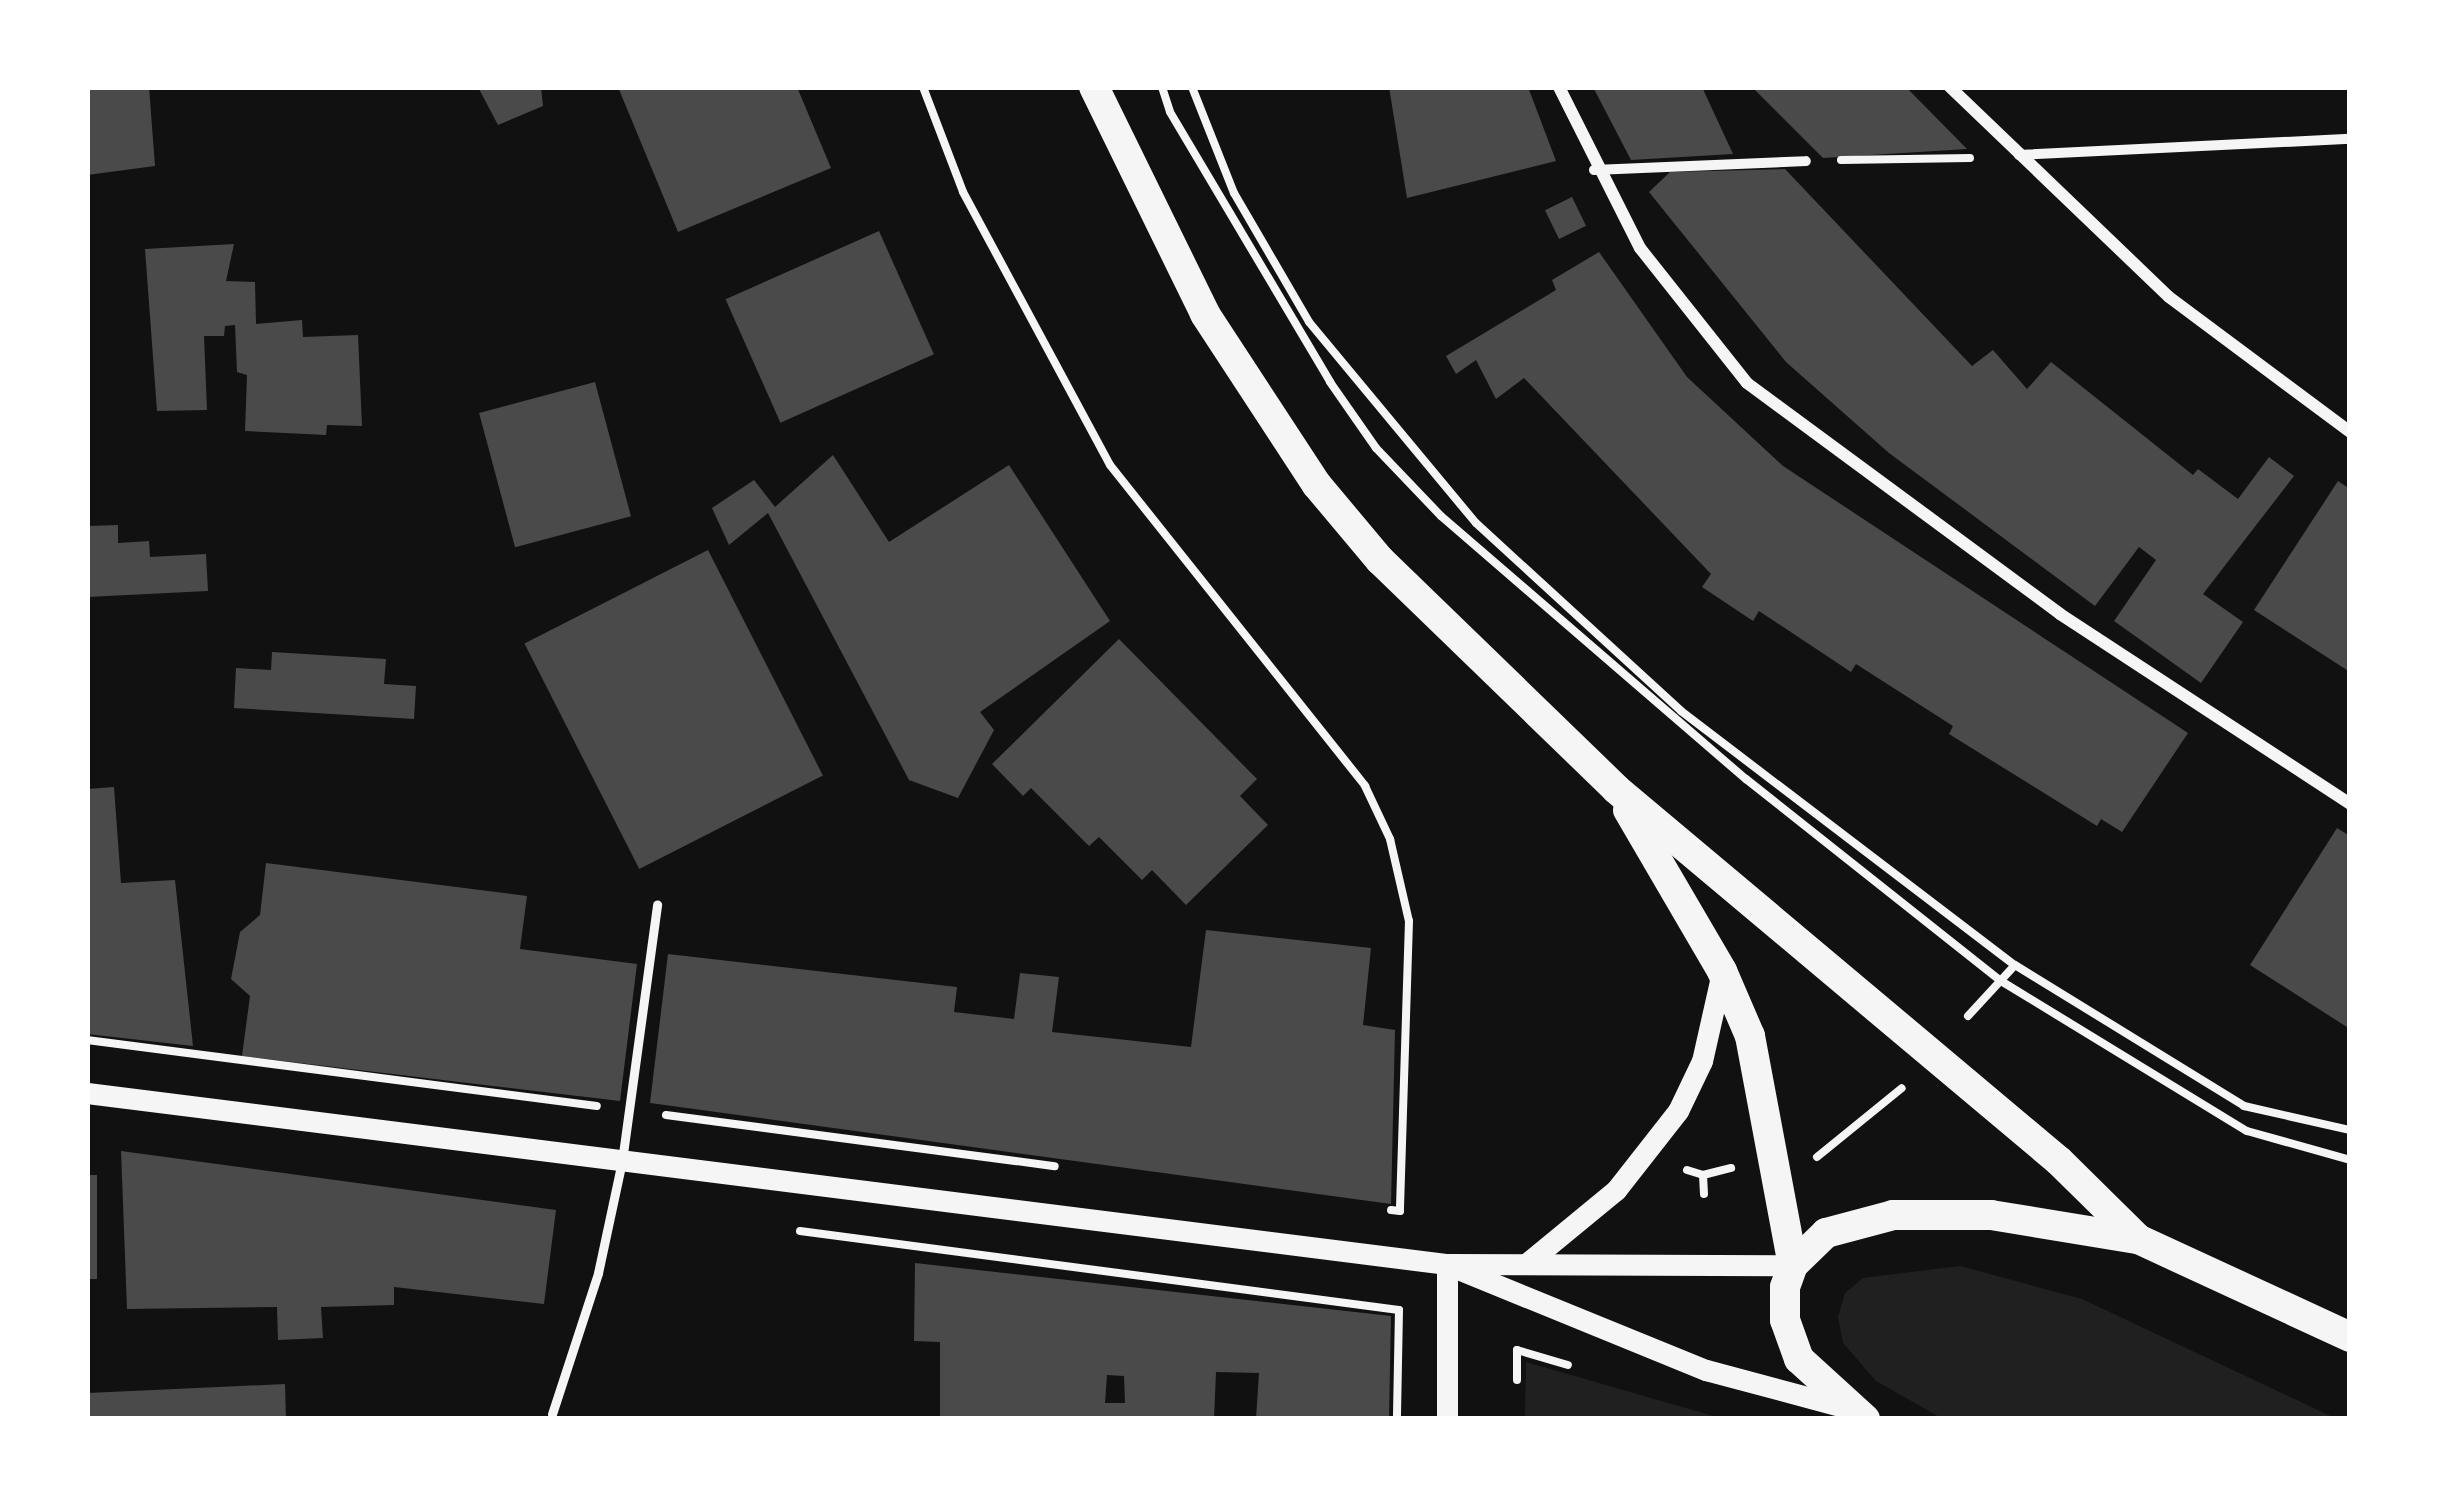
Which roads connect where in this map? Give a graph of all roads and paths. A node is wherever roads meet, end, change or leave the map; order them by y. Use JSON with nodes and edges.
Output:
{"nodes":[{"id":1,"x":923,"y":87,"type":"edge"},
{"id":2,"x":1094,"y":87,"type":"edge"},
{"id":3,"x":1162,"y":87,"type":"edge"},
{"id":4,"x":1192,"y":87,"type":"edge"},
{"id":5,"x":1559,"y":87,"type":"edge"},
{"id":6,"x":1950,"y":87,"type":"edge"},
{"id":7,"x":2350,"y":139,"type":"edge"},
{"id":8,"x":2019,"y":155,"type":"junction"},
{"id":9,"x":1806,"y":160,"type":"joint"},
{"id":10,"x":1594,"y":170,"type":"junction"},
{"id":11,"x":2350,"y":432,"type":"edge"},
{"id":12,"x":1616,"y":789,"type":"junction"},
{"id":13,"x":2350,"y":804,"type":"edge"},
{"id":14,"x":658,"y":904,"type":"dead end"},
{"id":15,"x":2015,"y":965,"type":"junction"},
{"id":16,"x":1722,"y":971,"type":"junction"},
{"id":17,"x":2001,"y":981,"type":"junction"},
{"id":18,"x":1968,"y":1016,"type":"dead end"},
{"id":19,"x":87,"y":1040,"type":"edge"},
{"id":20,"x":1903,"y":1087,"type":"dead end"},
{"id":21,"x":87,"y":1093,"type":"edge"},
{"id":22,"x":629,"y":1110,"type":"junction"},
{"id":23,"x":2350,"y":1130,"type":"edge"},
{"id":24,"x":1810,"y":1160,"type":"dead end"},
{"id":25,"x":2350,"y":1160,"type":"edge"},
{"id":26,"x":622,"y":1161,"type":"junction"},
{"id":27,"x":1732,"y":1167,"type":"dead end"},
{"id":28,"x":1072,"y":1168,"type":"dead end"},
{"id":29,"x":1704,"y":1194,"type":"dead end"},
{"id":30,"x":1376,"y":1208,"type":"dead end"},
{"id":31,"x":776,"y":1228,"type":"dead end"},
{"id":32,"x":2138,"y":1238,"type":"junction"},
{"id":33,"x":1447,"y":1264,"type":"junction"},
{"id":34,"x":1525,"y":1264,"type":"junction"},
{"id":35,"x":1793,"y":1265,"type":"junction"},
{"id":36,"x":2350,"y":1337,"type":"edge"},
{"id":37,"x":1854,"y":1413,"type":"edge"},
{"id":38,"x":551,"y":1414,"type":"dead end"},
{"id":39,"x":1397,"y":1419,"type":"edge"},
{"id":40,"x":1447,"y":1419,"type":"edge"}],
"edges":[{"from":1,"to":30,"type":"path"},
{"from":2,"to":12,"type":"main road"},
{"from":3,"to":17,"type":"path"},
{"from":4,"to":15,"type":"path"},
{"from":5,"to":10,"type":"street"},
{"from":6,"to":8,"type":"street"},
{"from":7,"to":8,"type":"street"},
{"from":8,"to":9,"type":"path"},
{"from":8,"to":11,"type":"street"},
{"from":9,"to":10,"type":"street"},
{"from":10,"to":13,"type":"street"},
{"from":12,"to":16,"type":"main road"},
{"from":12,"to":32,"type":"main road"},
{"from":14,"to":22,"type":"lane"},
{"from":15,"to":17,"type":"path"},
{"from":15,"to":23,"type":"path"},
{"from":16,"to":34,"type":"street"},
{"from":16,"to":35,"type":"main road"},
{"from":17,"to":18,"type":"path"},
{"from":17,"to":25,"type":"path"},
{"from":19,"to":22,"type":"path"},
{"from":20,"to":24,"type":"path"},
{"from":21,"to":26,"type":"street"},
{"from":22,"to":26,"type":"lane"},
{"from":22,"to":28,"type":"path"},
{"from":26,"to":33,"type":"street"},
{"from":26,"to":38,"type":"lane"},
{"from":27,"to":29,"type":"path"},
{"from":31,"to":39,"type":"path"},
{"from":32,"to":35,"type":"main road"},
{"from":32,"to":36,"type":"main road"},
{"from":33,"to":34,"type":"street"},
{"from":33,"to":37,"type":"street"},
{"from":33,"to":40,"type":"street"},
{"from":34,"to":35,"type":"street"},
{"from":35,"to":37,"type":"main road"}]}
